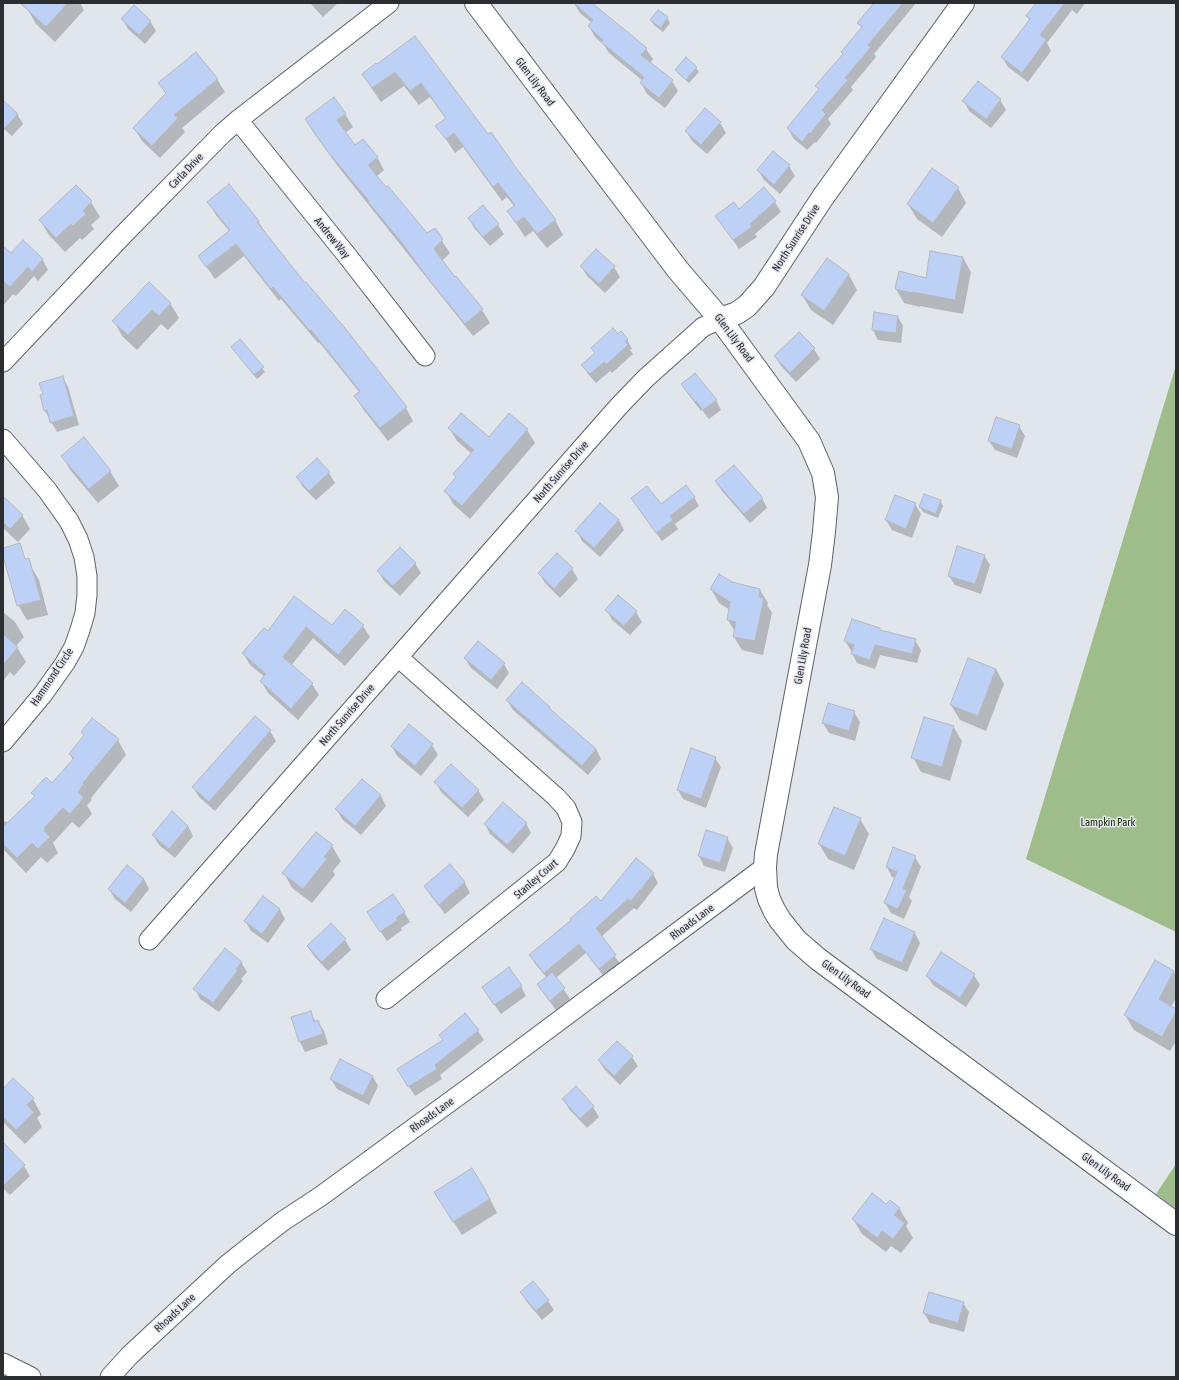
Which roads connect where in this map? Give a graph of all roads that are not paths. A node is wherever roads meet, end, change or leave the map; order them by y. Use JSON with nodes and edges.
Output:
{"nodes":[{"id":1,"x":389,"y":3,"type":"edge"},
{"id":2,"x":476,"y":3,"type":"edge"},
{"id":3,"x":962,"y":3,"type":"edge"},
{"id":4,"x":238,"y":120,"type":"junction"},
{"id":5,"x":720,"y":319,"type":"junction"},
{"id":6,"x":425,"y":356,"type":"dead end"},
{"id":7,"x":3,"y":362,"type":"edge"},
{"id":8,"x":3,"y":439,"type":"edge"},
{"id":9,"x":398,"y":656,"type":"junction"},
{"id":10,"x":3,"y":742,"type":"edge"},
{"id":11,"x":765,"y":867,"type":"junction"},
{"id":12,"x":148,"y":940,"type":"dead end"},
{"id":13,"x":386,"y":998,"type":"dead end"},
{"id":14,"x":1176,"y":1224,"type":"edge"},
{"id":15,"x":3,"y":1363,"type":"edge"},
{"id":16,"x":31,"y":1377,"type":"edge"},
{"id":17,"x":110,"y":1377,"type":"edge"}],
"edges":[{"from":1,"to":4,"type":"street","name":"Carla Drive"},
{"from":2,"to":5,"type":"street","name":"Glen Lily Road"},
{"from":3,"to":5,"type":"street","name":"North Sunrise Drive"},
{"from":4,"to":6,"type":"street","name":"Andrew Way"},
{"from":4,"to":7,"type":"street","name":"Carla Drive"},
{"from":5,"to":9,"type":"street","name":"North Sunrise Drive"},
{"from":5,"to":11,"type":"street","name":"Glen Lily Road"},
{"from":8,"to":10,"type":"street","name":"Hammond Circle"},
{"from":9,"to":12,"type":"street","name":"North Sunrise Drive"},
{"from":9,"to":13,"type":"street","name":"Stanley Court"},
{"from":11,"to":14,"type":"street","name":"Glen Lily Road"},
{"from":11,"to":17,"type":"street","name":"Rhoads Lane"},
{"from":15,"to":16,"type":"street"}]}
